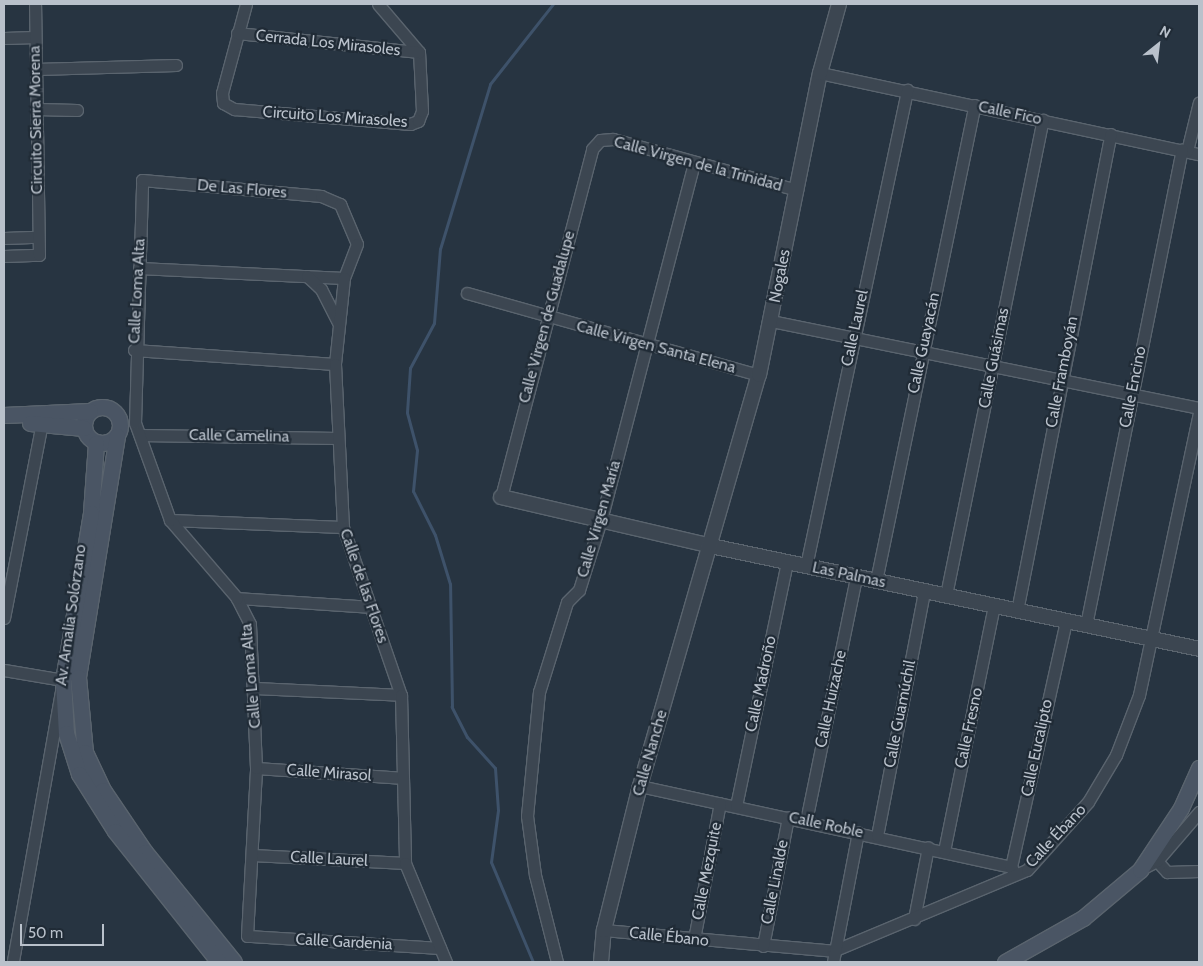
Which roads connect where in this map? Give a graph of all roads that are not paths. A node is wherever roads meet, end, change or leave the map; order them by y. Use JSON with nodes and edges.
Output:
{"nodes":[{"id":1,"x":35,"y":4,"type":"edge"},
{"id":2,"x":246,"y":4,"type":"edge"},
{"id":3,"x":378,"y":4,"type":"edge"},
{"id":4,"x":839,"y":4,"type":"edge"},
{"id":5,"x":237,"y":33,"type":"junction"},
{"id":6,"x":35,"y":37,"type":"junction"},
{"id":7,"x":4,"y":38,"type":"edge"},
{"id":8,"x":418,"y":52,"type":"junction"},
{"id":9,"x":176,"y":65,"type":"dead end"},
{"id":10,"x":36,"y":68,"type":"junction"},
{"id":11,"x":820,"y":73,"type":"junction"},
{"id":12,"x":907,"y":90,"type":"junction"},
{"id":13,"x":1199,"y":102,"type":"edge"},
{"id":14,"x":975,"y":105,"type":"junction"},
{"id":15,"x":36,"y":109,"type":"junction"},
{"id":16,"x":77,"y":110,"type":"dead end"},
{"id":17,"x":1042,"y":120,"type":"junction"},
{"id":18,"x":1111,"y":134,"type":"junction"},
{"id":19,"x":600,"y":140,"type":"joint"},
{"id":20,"x":1185,"y":151,"type":"junction"},
{"id":21,"x":1199,"y":154,"type":"edge"},
{"id":22,"x":694,"y":162,"type":"junction"},
{"id":23,"x":142,"y":180,"type":"joint"},
{"id":24,"x":796,"y":190,"type":"junction"},
{"id":25,"x":340,"y":204,"type":"joint"},
{"id":26,"x":38,"y":237,"type":"junction"},
{"id":27,"x":4,"y":238,"type":"edge"},
{"id":28,"x":4,"y":256,"type":"edge"},
{"id":29,"x":139,"y":268,"type":"junction"},
{"id":30,"x":307,"y":276,"type":"junction"},
{"id":31,"x":344,"y":278,"type":"junction"},
{"id":32,"x":467,"y":293,"type":"dead end"},
{"id":33,"x":546,"y":317,"type":"junction"},
{"id":34,"x":771,"y":322,"type":"junction"},
{"id":35,"x":339,"y":324,"type":"junction"},
{"id":36,"x":853,"y":338,"type":"junction"},
{"id":37,"x":645,"y":344,"type":"junction"},
{"id":38,"x":134,"y":350,"type":"junction"},
{"id":39,"x":922,"y":352,"type":"junction"},
{"id":40,"x":336,"y":364,"type":"junction"},
{"id":41,"x":993,"y":367,"type":"junction"},
{"id":42,"x":759,"y":375,"type":"junction"},
{"id":43,"x":1060,"y":380,"type":"junction"},
{"id":44,"x":1132,"y":394,"type":"junction"},
{"id":45,"x":1199,"y":410,"type":"edge"},
{"id":46,"x":90,"y":411,"type":"junction"},
{"id":47,"x":4,"y":415,"type":"edge"},
{"id":48,"x":42,"y":422,"type":"junction"},
{"id":49,"x":4,"y":424,"type":"edge"},
{"id":50,"x":84,"y":428,"type":"junction"},
{"id":51,"x":140,"y":435,"type":"junction"},
{"id":52,"x":118,"y":436,"type":"junction"},
{"id":53,"x":338,"y":438,"type":"junction"},
{"id":54,"x":96,"y":443,"type":"junction"},
{"id":55,"x":501,"y":497,"type":"joint"},
{"id":56,"x":170,"y":520,"type":"junction"},
{"id":57,"x":601,"y":520,"type":"junction"},
{"id":58,"x":342,"y":527,"type":"junction"},
{"id":59,"x":712,"y":546,"type":"junction"},
{"id":60,"x":787,"y":562,"type":"junction"},
{"id":61,"x":806,"y":566,"type":"junction"},
{"id":62,"x":856,"y":576,"type":"junction"},
{"id":63,"x":876,"y":581,"type":"junction"},
{"id":64,"x":924,"y":591,"type":"junction"},
{"id":65,"x":946,"y":596,"type":"junction"},
{"id":66,"x":237,"y":598,"type":"junction"},
{"id":67,"x":994,"y":606,"type":"junction"},
{"id":68,"x":371,"y":607,"type":"junction"},
{"id":69,"x":1017,"y":610,"type":"junction"},
{"id":70,"x":4,"y":618,"type":"edge"},
{"id":71,"x":1066,"y":621,"type":"junction"},
{"id":72,"x":1086,"y":625,"type":"junction"},
{"id":73,"x":1152,"y":639,"type":"junction"},
{"id":74,"x":1199,"y":649,"type":"edge"},
{"id":75,"x":4,"y":670,"type":"edge"},
{"id":76,"x":63,"y":680,"type":"junction"},
{"id":77,"x":256,"y":688,"type":"junction"},
{"id":78,"x":401,"y":695,"type":"junction"},
{"id":79,"x":256,"y":768,"type":"junction"},
{"id":80,"x":1199,"y":768,"type":"edge"},
{"id":81,"x":401,"y":778,"type":"junction"},
{"id":82,"x":640,"y":786,"type":"junction"},
{"id":83,"x":720,"y":803,"type":"junction"},
{"id":84,"x":736,"y":806,"type":"junction"},
{"id":85,"x":1199,"y":814,"type":"edge"},
{"id":86,"x":788,"y":818,"type":"junction"},
{"id":87,"x":806,"y":821,"type":"junction"},
{"id":88,"x":858,"y":832,"type":"junction"},
{"id":89,"x":877,"y":836,"type":"junction"},
{"id":90,"x":928,"y":847,"type":"junction"},
{"id":91,"x":944,"y":851,"type":"junction"},
{"id":92,"x":253,"y":855,"type":"junction"},
{"id":93,"x":1157,"y":861,"type":"junction"},
{"id":94,"x":405,"y":863,"type":"junction"},
{"id":95,"x":1140,"y":870,"type":"junction"},
{"id":96,"x":1199,"y":870,"type":"edge"},
{"id":97,"x":1013,"y":871,"type":"junction"},
{"id":98,"x":914,"y":919,"type":"junction"},
{"id":99,"x":604,"y":930,"type":"junction"},
{"id":100,"x":247,"y":936,"type":"joint"},
{"id":101,"x":694,"y":939,"type":"junction"},
{"id":102,"x":763,"y":946,"type":"junction"},
{"id":103,"x":440,"y":948,"type":"junction"},
{"id":104,"x":833,"y":956,"type":"edge"},
{"id":105,"x":10,"y":958,"type":"edge"},
{"id":106,"x":219,"y":962,"type":"edge"},
{"id":107,"x":234,"y":962,"type":"edge"},
{"id":108,"x":446,"y":962,"type":"edge"},
{"id":109,"x":557,"y":962,"type":"edge"},
{"id":110,"x":601,"y":962,"type":"edge"},
{"id":111,"x":1005,"y":962,"type":"edge"}],
"edges":[{"from":1,"to":6,"type":"street","name":"Circuito Sierra Morena"},
{"from":2,"to":5,"type":"street","name":"Circuito Los Mirasoles"},
{"from":3,"to":8,"type":"street"},
{"from":4,"to":11,"type":"street","name":"Nogales"},
{"from":5,"to":8,"type":"street","name":"Cerrada Los Mirasoles"},
{"from":5,"to":8,"type":"street","name":"Circuito Los Mirasoles"},
{"from":6,"to":7,"type":"street"},
{"from":6,"to":10,"type":"street","name":"Circuito Sierra Morena"},
{"from":9,"to":10,"type":"street"},
{"from":10,"to":15,"type":"street","name":"Circuito Sierra Morena"},
{"from":11,"to":12,"type":"street","name":"Calle Fico"},
{"from":11,"to":24,"type":"street","name":"Nogales"},
{"from":12,"to":14,"type":"street","name":"Calle Fico"},
{"from":12,"to":36,"type":"street","name":"Calle Laurel"},
{"from":13,"to":20,"type":"street","name":"Calle Encino"},
{"from":14,"to":17,"type":"street","name":"Calle Fico"},
{"from":14,"to":39,"type":"street","name":"Calle Guayacán"},
{"from":15,"to":16,"type":"street"},
{"from":15,"to":26,"type":"street","name":"Circuito Sierra Morena"},
{"from":17,"to":18,"type":"street","name":"Calle Fico"},
{"from":17,"to":41,"type":"street","name":"Calle Guásimas"},
{"from":18,"to":20,"type":"street","name":"Calle Fico"},
{"from":18,"to":43,"type":"street","name":"Calle Framboyán"},
{"from":19,"to":22,"type":"street","name":"Calle Virgen de la Trinidad"},
{"from":19,"to":33,"type":"street","name":"Calle Virgen de Guadalupe"},
{"from":20,"to":21,"type":"street","name":"Calle Fico"},
{"from":20,"to":44,"type":"street","name":"Calle Encino"},
{"from":22,"to":24,"type":"street","name":"Calle Virgen de la Trinidad"},
{"from":22,"to":37,"type":"street","name":"Calle Virgen María"},
{"from":23,"to":25,"type":"street","name":"De Las Flores"},
{"from":23,"to":29,"type":"street","name":"Calle Loma Alta"},
{"from":24,"to":34,"type":"street","name":"Nogales"},
{"from":25,"to":31,"type":"street","name":"Calle de las Flores"},
{"from":26,"to":27,"type":"street"},
{"from":26,"to":28,"type":"street","name":"Circuito Sierra Morena"},
{"from":29,"to":30,"type":"street"},
{"from":29,"to":38,"type":"street","name":"Calle Loma Alta"},
{"from":30,"to":31,"type":"street"},
{"from":30,"to":35,"type":"street"},
{"from":31,"to":35,"type":"street","name":"Calle de las Flores"},
{"from":32,"to":33,"type":"street","name":"Calle Virgen Santa Elena"},
{"from":33,"to":37,"type":"street","name":"Calle Virgen Santa Elena"},
{"from":33,"to":55,"type":"street","name":"Calle Virgen de Guadalupe"},
{"from":34,"to":36,"type":"street"},
{"from":34,"to":42,"type":"street","name":"Nogales"},
{"from":35,"to":40,"type":"street","name":"Calle de las Flores"},
{"from":36,"to":39,"type":"street"},
{"from":36,"to":61,"type":"street","name":"Calle Laurel"},
{"from":37,"to":42,"type":"street","name":"Calle Virgen Santa Elena"},
{"from":37,"to":57,"type":"street","name":"Calle Virgen María"},
{"from":38,"to":40,"type":"street"},
{"from":38,"to":51,"type":"street","name":"Calle Loma Alta"},
{"from":39,"to":41,"type":"street"},
{"from":39,"to":63,"type":"street","name":"Calle Guayacán"},
{"from":40,"to":53,"type":"street","name":"Calle de las Flores"},
{"from":41,"to":43,"type":"street"},
{"from":41,"to":65,"type":"street","name":"Calle Guásimas"},
{"from":42,"to":59,"type":"street","name":"Nogales"},
{"from":43,"to":44,"type":"street"},
{"from":43,"to":69,"type":"street","name":"Calle Framboyán"},
{"from":44,"to":45,"type":"street"},
{"from":44,"to":72,"type":"street","name":"Calle Encino"},
{"from":45,"to":73,"type":"street","name":"Calle Ébano"},
{"from":46,"to":47,"type":"main road"},
{"from":46,"to":50,"type":"main road"},
{"from":46,"to":52,"type":"main road"},
{"from":48,"to":49,"type":"main road"},
{"from":48,"to":50,"type":"main road"},
{"from":48,"to":70,"type":"street"},
{"from":50,"to":54,"type":"main road"},
{"from":51,"to":53,"type":"street","name":"Calle Camelina"},
{"from":51,"to":56,"type":"street","name":"Calle Loma Alta"},
{"from":52,"to":54,"type":"main road"},
{"from":52,"to":107,"type":"main road","name":"Av. Amalia Solórzano"},
{"from":53,"to":58,"type":"street","name":"Calle de las Flores"},
{"from":54,"to":76,"type":"main road","name":"Av. Amalia Solórzano"},
{"from":55,"to":57,"type":"street","name":"Las Palmas"},
{"from":56,"to":58,"type":"street"},
{"from":56,"to":66,"type":"street","name":"Calle Loma Alta"},
{"from":57,"to":59,"type":"street","name":"Las Palmas"},
{"from":57,"to":109,"type":"street","name":"Calle Virgen María"},
{"from":58,"to":68,"type":"street","name":"Calle de las Flores"},
{"from":59,"to":60,"type":"street","name":"Las Palmas"},
{"from":59,"to":82,"type":"street","name":"Calle Nanche"},
{"from":60,"to":61,"type":"street","name":"Las Palmas"},
{"from":60,"to":84,"type":"street","name":"Calle Madroño"},
{"from":61,"to":62,"type":"street","name":"Las Palmas"},
{"from":62,"to":63,"type":"street","name":"Las Palmas"},
{"from":62,"to":87,"type":"street","name":"Calle Huizache"},
{"from":63,"to":64,"type":"street","name":"Las Palmas"},
{"from":64,"to":65,"type":"street","name":"Las Palmas"},
{"from":64,"to":89,"type":"street","name":"Calle Guamúchil"},
{"from":65,"to":67,"type":"street","name":"Las Palmas"},
{"from":66,"to":68,"type":"street"},
{"from":66,"to":77,"type":"street","name":"Calle Loma Alta"},
{"from":67,"to":69,"type":"street","name":"Las Palmas"},
{"from":67,"to":91,"type":"street","name":"Calle Fresno"},
{"from":68,"to":78,"type":"street","name":"Calle de las Flores"},
{"from":69,"to":71,"type":"street","name":"Las Palmas"},
{"from":71,"to":72,"type":"street","name":"Las Palmas"},
{"from":71,"to":97,"type":"street","name":"Calle Eucalipto"},
{"from":72,"to":73,"type":"street","name":"Las Palmas"},
{"from":73,"to":74,"type":"street","name":"Las Palmas"},
{"from":73,"to":97,"type":"street","name":"Calle Ébano"},
{"from":75,"to":76,"type":"street"},
{"from":76,"to":105,"type":"street"},
{"from":76,"to":106,"type":"main road","name":"Av. Amalia Solórzano"},
{"from":77,"to":78,"type":"street"},
{"from":77,"to":79,"type":"street","name":"Calle Loma Alta"},
{"from":78,"to":81,"type":"street","name":"Calle de las Flores"},
{"from":79,"to":81,"type":"street","name":"Calle Mirasol"},
{"from":79,"to":92,"type":"street","name":"Calle Loma Alta"},
{"from":80,"to":95,"type":"main road"},
{"from":81,"to":94,"type":"street","name":"Calle de las Flores"},
{"from":82,"to":83,"type":"street","name":"Calle Roble"},
{"from":82,"to":99,"type":"street","name":"Calle Nanche"},
{"from":83,"to":84,"type":"street","name":"Calle Roble"},
{"from":83,"to":101,"type":"street","name":"Calle Mezquite"},
{"from":84,"to":86,"type":"street","name":"Calle Roble"},
{"from":85,"to":93,"type":"street"},
{"from":86,"to":87,"type":"street","name":"Calle Roble"},
{"from":86,"to":102,"type":"street","name":"Calle Linalde"},
{"from":87,"to":88,"type":"street","name":"Calle Roble"},
{"from":88,"to":89,"type":"street","name":"Calle Roble"},
{"from":88,"to":104,"type":"street"},
{"from":89,"to":90,"type":"street","name":"Calle Roble"},
{"from":90,"to":91,"type":"street","name":"Calle Roble"},
{"from":90,"to":98,"type":"street"},
{"from":91,"to":97,"type":"street","name":"Calle Roble"},
{"from":92,"to":94,"type":"street","name":"Calle Laurel"},
{"from":92,"to":100,"type":"street","name":"Calle Loma Alta"},
{"from":93,"to":95,"type":"street"},
{"from":93,"to":96,"type":"street"},
{"from":94,"to":103,"type":"street","name":"Calle de las Flores"},
{"from":95,"to":111,"type":"main road"},
{"from":97,"to":98,"type":"street","name":"Calle Ébano"},
{"from":98,"to":104,"type":"street","name":"Calle Ébano"},
{"from":99,"to":101,"type":"street","name":"Calle Ébano"},
{"from":99,"to":110,"type":"street","name":"Calle Nanche"},
{"from":100,"to":103,"type":"street","name":"Calle Gardenia"},
{"from":101,"to":102,"type":"street","name":"Calle Ébano"},
{"from":102,"to":104,"type":"street","name":"Calle Ébano"},
{"from":103,"to":108,"type":"street","name":"Calle de las Flores"}]}
